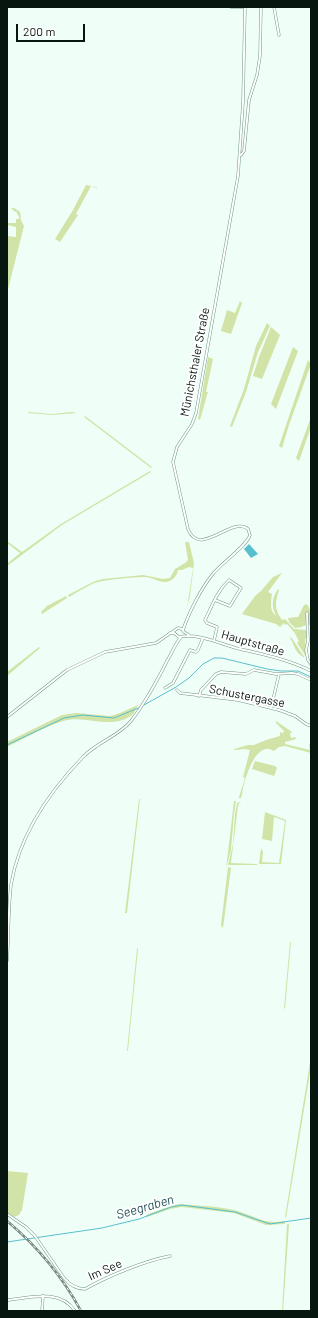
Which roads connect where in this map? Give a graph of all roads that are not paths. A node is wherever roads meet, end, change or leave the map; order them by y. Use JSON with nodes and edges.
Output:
{"nodes":[{"id":1,"x":231,"y":7,"type":"edge"},
{"id":2,"x":245,"y":7,"type":"edge"},
{"id":3,"x":261,"y":7,"type":"edge"},
{"id":4,"x":274,"y":7,"type":"edge"},
{"id":5,"x":279,"y":35,"type":"dead end"},
{"id":6,"x":240,"y":155,"type":"junction"},
{"id":7,"x":215,"y":600,"type":"junction"},
{"id":8,"x":307,"y":613,"type":"dead end"},
{"id":9,"x":186,"y":623,"type":"junction"},
{"id":10,"x":178,"y":629,"type":"junction"},
{"id":11,"x":184,"y":631,"type":"junction"},
{"id":12,"x":176,"y":634,"type":"junction"},
{"id":13,"x":167,"y":635,"type":"junction"},
{"id":14,"x":189,"y":635,"type":"junction"},
{"id":15,"x":182,"y":636,"type":"junction"},
{"id":16,"x":203,"y":638,"type":"junction"},
{"id":17,"x":214,"y":641,"type":"junction"},
{"id":18,"x":177,"y":643,"type":"junction"},
{"id":19,"x":311,"y":664,"type":"edge"},
{"id":20,"x":311,"y":671,"type":"edge"},
{"id":21,"x":279,"y":674,"type":"junction"},
{"id":22,"x":311,"y":680,"type":"edge"},
{"id":23,"x":165,"y":688,"type":"dead end"},
{"id":24,"x":176,"y":690,"type":"dead end"},
{"id":25,"x":199,"y":696,"type":"junction"},
{"id":26,"x":271,"y":708,"type":"junction"},
{"id":27,"x":7,"y":717,"type":"edge"},
{"id":28,"x":311,"y":726,"type":"edge"},
{"id":29,"x":7,"y":962,"type":"edge"},
{"id":30,"x":7,"y":1214,"type":"edge"},
{"id":31,"x":170,"y":1256,"type":"dead end"},
{"id":32,"x":44,"y":1296,"type":"junction"},
{"id":33,"x":7,"y":1300,"type":"edge"},
{"id":34,"x":42,"y":1311,"type":"edge"},
{"id":35,"x":75,"y":1311,"type":"edge"}],
"edges":[{"from":1,"to":2,"type":"street"},
{"from":2,"to":6,"type":"street","name":"Münichsthaler Straße"},
{"from":3,"to":6,"type":"street"},
{"from":4,"to":5,"type":"street"},
{"from":6,"to":9,"type":"street","name":"Münichsthaler Straße"},
{"from":7,"to":7,"type":"street"},
{"from":7,"to":17,"type":"street"},
{"from":8,"to":19,"type":"street"},
{"from":9,"to":10,"type":"street","name":"Münichsthaler Straße"},
{"from":9,"to":11,"type":"street","name":"Münichsthaler Straße"},
{"from":10,"to":11,"type":"street","name":"Hauptstraße"},
{"from":10,"to":12,"type":"street"},
{"from":10,"to":13,"type":"street","name":"Münichsthaler Straße"},
{"from":11,"to":14,"type":"street","name":"Hauptstraße"},
{"from":11,"to":15,"type":"street","name":"Münichsthaler Straße"},
{"from":12,"to":13,"type":"street"},
{"from":12,"to":15,"type":"street"},
{"from":12,"to":18,"type":"street"},
{"from":13,"to":27,"type":"street","name":"Münichsthaler Straße"},
{"from":14,"to":15,"type":"street","name":"Hauptstraße"},
{"from":14,"to":16,"type":"street","name":"Hauptstraße"},
{"from":15,"to":18,"type":"street","name":"Münichsthaler Straße"},
{"from":16,"to":17,"type":"street","name":"Hauptstraße"},
{"from":16,"to":23,"type":"street"},
{"from":17,"to":20,"type":"street","name":"Hauptstraße"},
{"from":18,"to":29,"type":"street","name":"Münichsthaler Straße"},
{"from":21,"to":22,"type":"street"},
{"from":21,"to":25,"type":"street"},
{"from":21,"to":26,"type":"street"},
{"from":24,"to":25,"type":"street","name":"Schustergasse"},
{"from":25,"to":26,"type":"street","name":"Schustergasse"},
{"from":26,"to":28,"type":"street","name":"Schustergasse"},
{"from":30,"to":31,"type":"street","name":"Im See"},
{"from":32,"to":33,"type":"street"},
{"from":32,"to":34,"type":"street"},
{"from":32,"to":35,"type":"street"}]}
